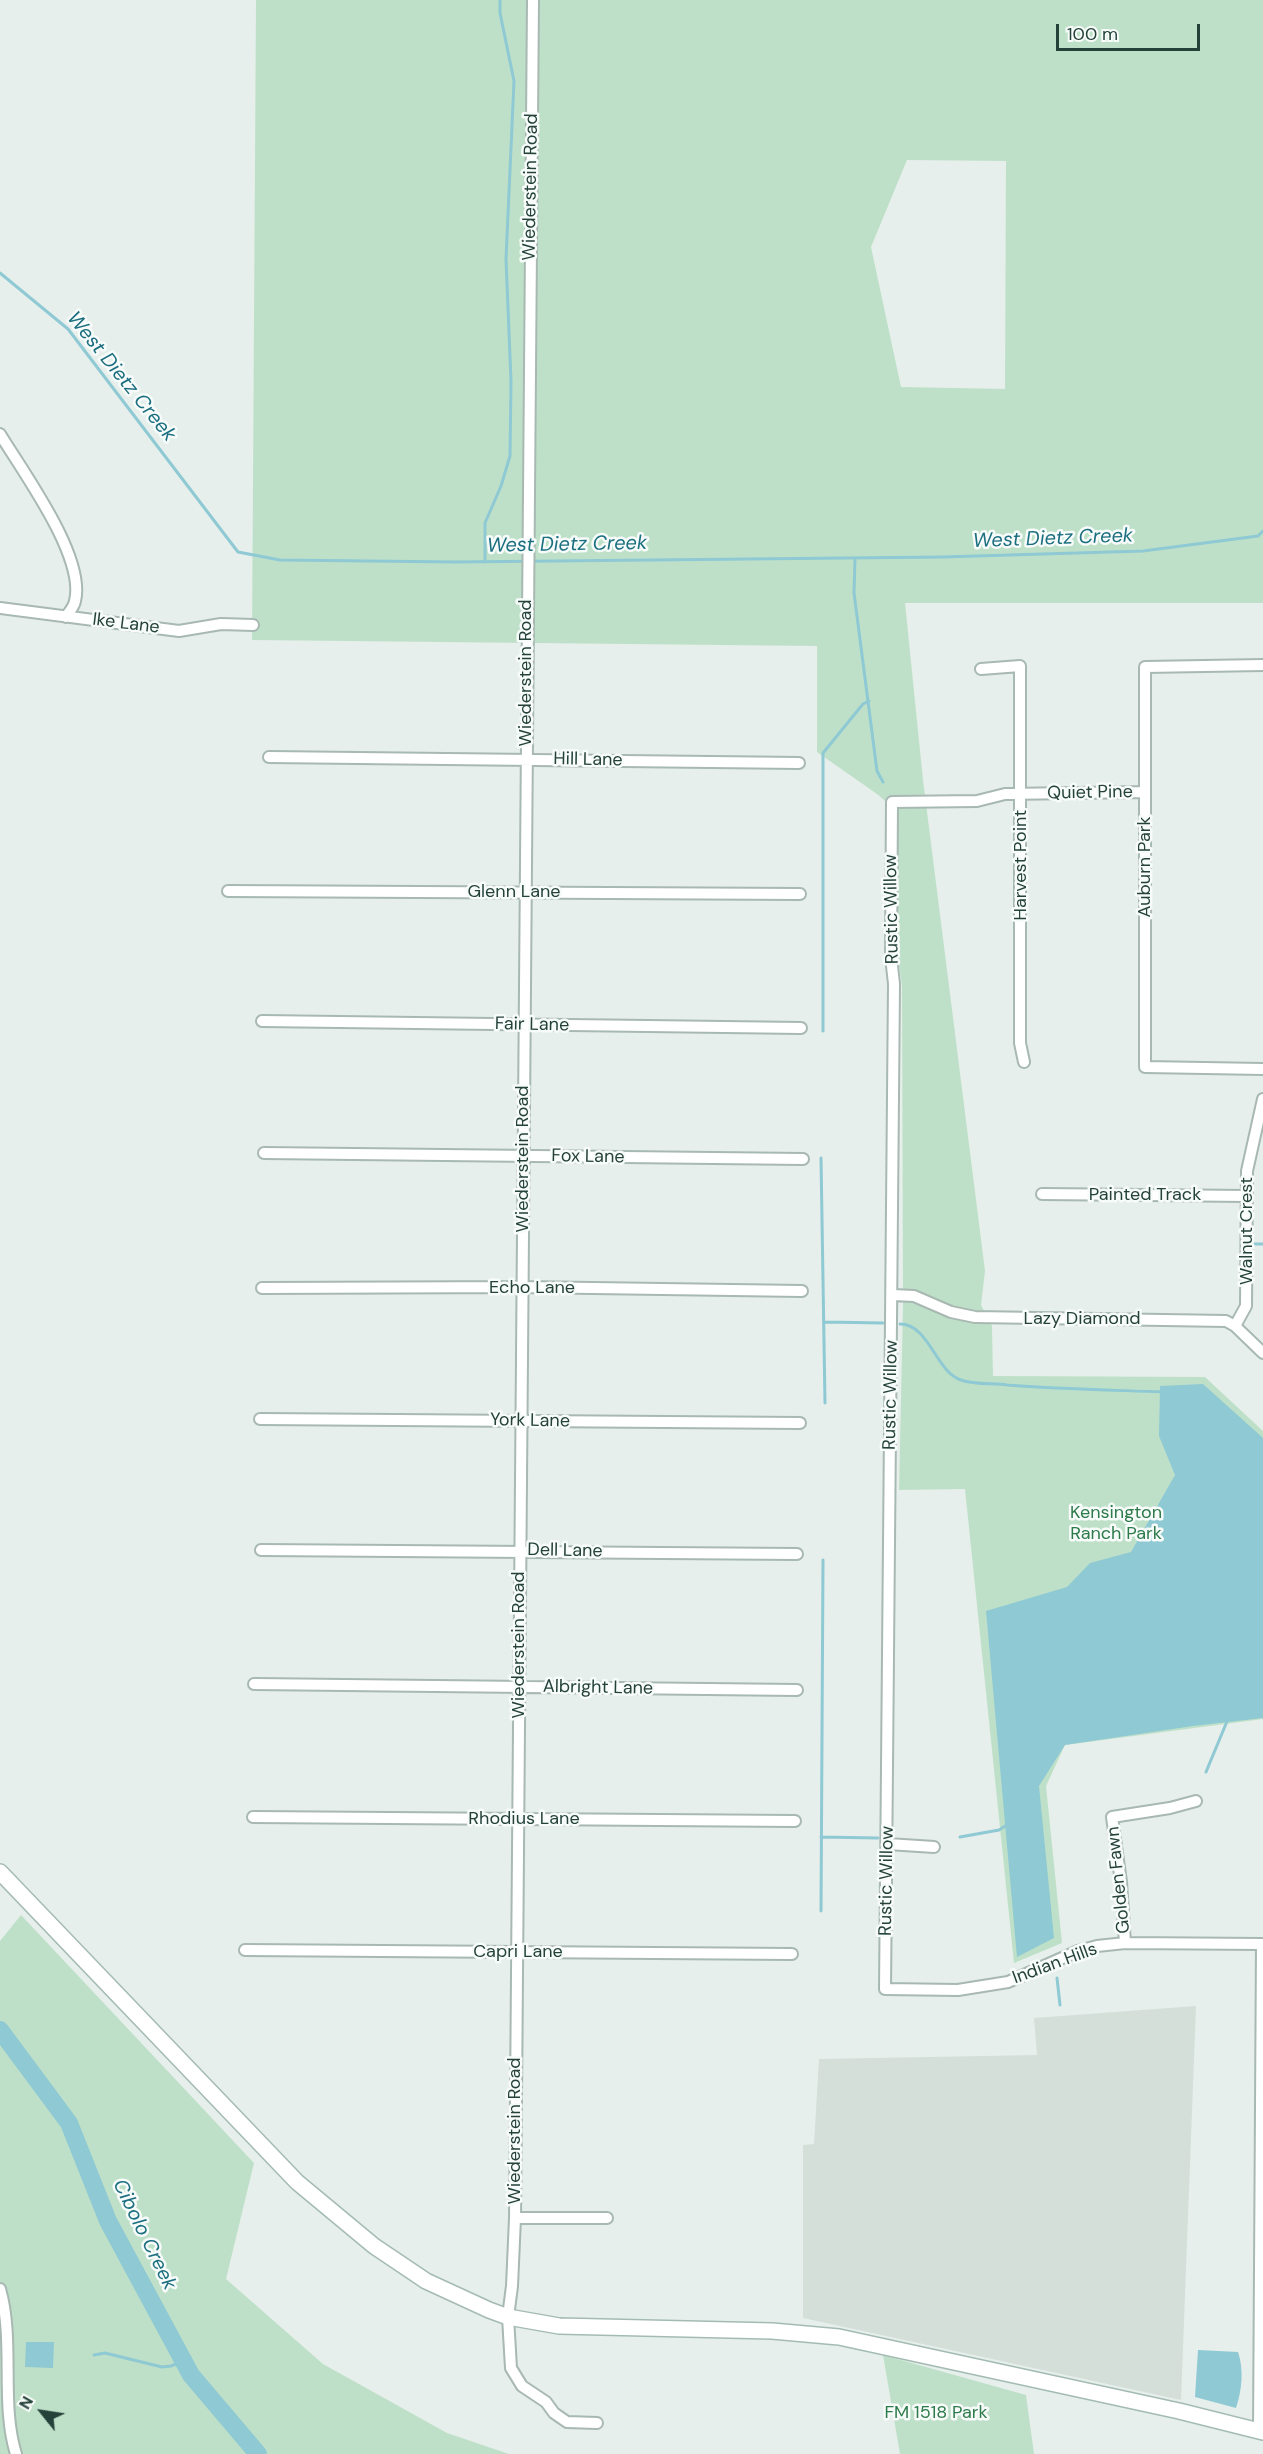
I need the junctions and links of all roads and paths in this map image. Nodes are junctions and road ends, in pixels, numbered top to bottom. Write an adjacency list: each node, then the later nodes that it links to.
1 (533, 0): 9 (street, Wiederstein Road)
2 (0, 434): 4 (street)
3 (0, 608): 4 (street, Ike Lane)
4 (66, 617): 5 (street, Ike Lane)
5 (253, 626)
6 (1263, 665): 11 (street, Auburn Park)
7 (981, 669): 12 (street, Harvest Point)
8 (269, 757): 9 (street, Hill Lane)
9 (526, 760): 10 (street, Hill Lane); 15 (street, Wiederstein Road)
10 (799, 763)
11 (1145, 792): 12 (street, Quiet Pine); 21 (street, Auburn Park)
12 (1021, 794): 13 (street, Quiet Pine); 20 (street, Harvest Point)
13 (892, 802): 31 (street, Rustic Willow)
14 (228, 891): 15 (street, Glenn Lane)
15 (525, 892): 16 (street, Glenn Lane); 18 (street, Wiederstein Road)
16 (800, 894)
17 (262, 1021): 18 (street, Fair Lane)
18 (524, 1025): 19 (street, Fair Lane); 24 (street, Wiederstein Road)
19 (801, 1028)
20 (1024, 1062)
21 (1263, 1069)
22 (1263, 1099): 27 (street, Walnut Crest)
23 (264, 1153): 24 (street, Fox Lane)
24 (523, 1156): 25 (street, Fox Lane); 28 (street, Wiederstein Road)
25 (803, 1159)
26 (1042, 1194): 27 (street, Painted Track)
27 (1247, 1196): 32 (street, Walnut Crest)
28 (522, 1287): 29 (street, Echo Lane); 30 (street, Echo Lane); 35 (street, Wiederstein Road)
29 (262, 1288)
30 (802, 1291)
31 (893, 1295): 32 (street, Lazy Diamond); 47 (street, Rustic Willow)
32 (1235, 1326): 33 (street)
33 (1263, 1353)
34 (261, 1419): 35 (street, York Lane)
35 (521, 1421): 36 (street, York Lane); 38 (street, Wiederstein Road)
36 (800, 1423)
37 (261, 1550): 38 (street, Dell Lane)
38 (520, 1551): 39 (street, Dell Lane); 41 (street, Wiederstein Road)
39 (797, 1554)
40 (254, 1684): 41 (street, Albright Lane)
41 (519, 1687): 42 (street, Albright Lane); 45 (street, Wiederstein Road)
42 (797, 1690)
43 (1196, 1801): 50 (street, Golden Fawn)
44 (253, 1817): 45 (street, Rhodius Lane)
45 (518, 1819): 46 (street, Rhodius Lane); 53 (street, Wiederstein Road)
46 (795, 1821)
47 (888, 1844): 48 (street); 55 (street, Rustic Willow)
48 (934, 1847)
49 (0, 1872): 59 (main road)
50 (1125, 1943): 51 (street, Indian Hills); 55 (street, Indian Hills)
51 (1262, 1944): 61 (street)
52 (245, 1950): 53 (street, Capri Lane)
53 (517, 1952): 54 (street, Capri Lane); 56 (street, Wiederstein Road)
54 (792, 1954)
55 (885, 1989)
56 (515, 2218): 57 (street); 59 (street, Wiederstein Road)
57 (607, 2218)
58 (0, 2289): 62 (street)
59 (508, 2317): 60 (street, Wiederstein Road); 61 (main road)
60 (597, 2423)
61 (1261, 2431)
62 (16, 2454)

